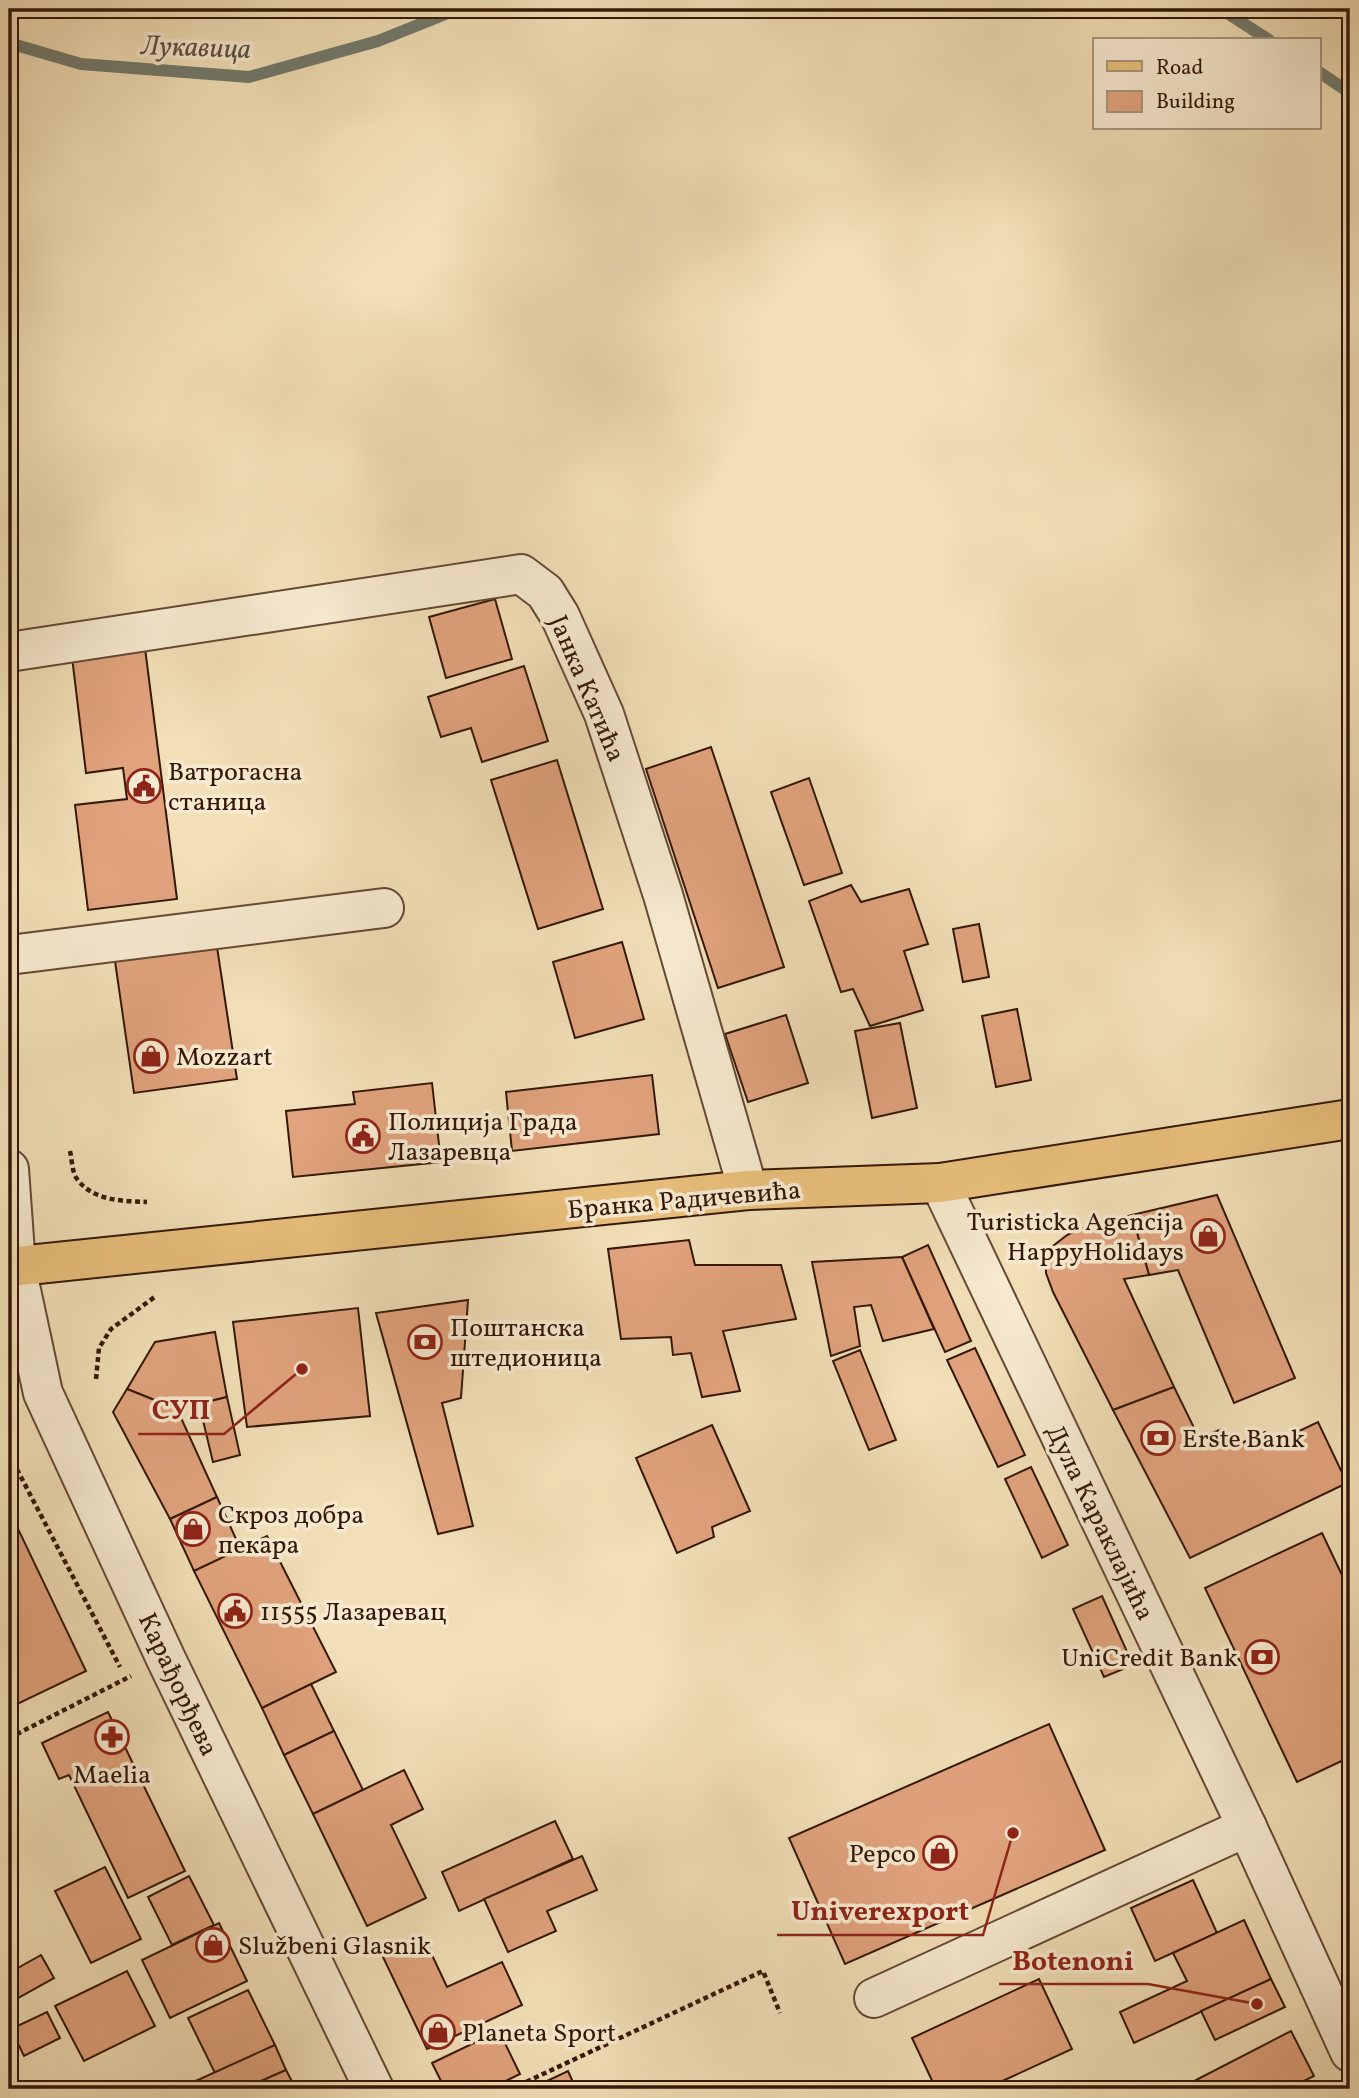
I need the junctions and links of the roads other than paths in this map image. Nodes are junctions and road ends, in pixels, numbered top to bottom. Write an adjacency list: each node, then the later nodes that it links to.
1 (9, 652): 7 (street, Јанка Катића)
2 (384, 908): 3 (street)
3 (9, 955)
4 (1350, 1119): 6 (main road, Бранка Радичевића)
5 (9, 1168): 8 (street, Карађорђева)
6 (940, 1183): 7 (main road, Бранка Радичевића); 9 (street, Дула Караклајића)
7 (748, 1189): 8 (main road, Бранка Радичевића)
8 (13, 1267): 12 (street, Карађорђева)
9 (1247, 1827): 10 (street); 11 (street, Дула Караклајића)
10 (874, 1998)
11 (1350, 2052)
12 (374, 2089)

